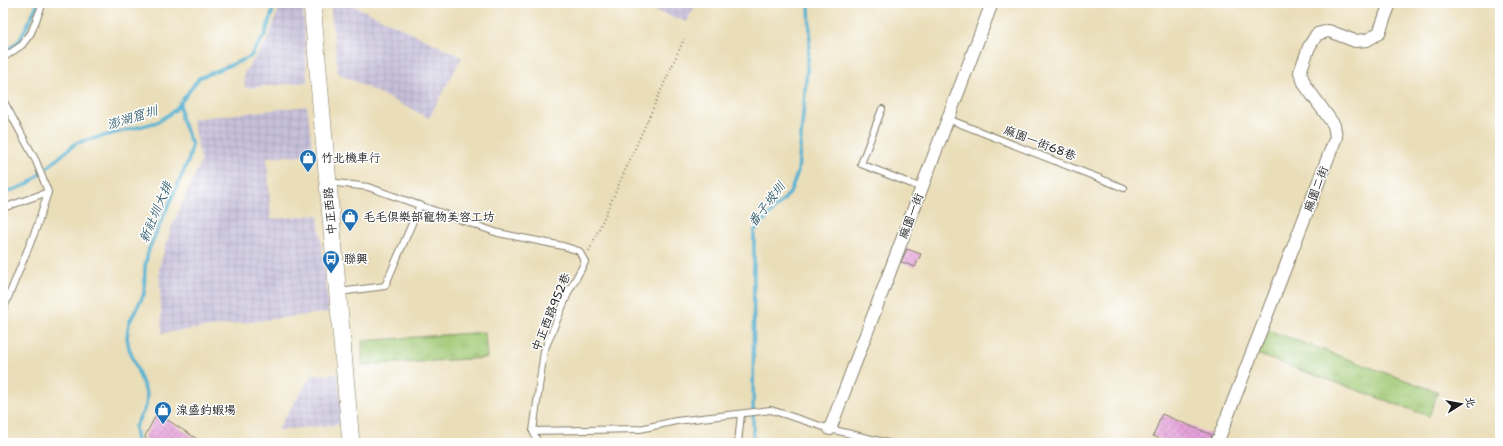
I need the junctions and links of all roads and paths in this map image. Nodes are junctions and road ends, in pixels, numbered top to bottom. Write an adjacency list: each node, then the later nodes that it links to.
1 (43, 3): 6 (lane)
2 (312, 3): 10 (main road, 中正西路)
3 (992, 3): 9 (street, 麻園一街)
4 (1390, 3): 26 (street, 麻園二街)
5 (684, 39): 16 (path)
6 (3, 58)
7 (3, 100): 13 (lane)
8 (882, 109): 11 (lane)
9 (948, 119): 11 (street, 麻園一街); 12 (lane, 麻園一街68巷)
10 (328, 182): 14 (lane); 17 (main road, 中正西路)
11 (922, 188): 20 (street, 麻園一街)
12 (1124, 188)
13 (48, 192): 15 (lane); 18 (lane)
14 (420, 205): 16 (lane); 17 (lane)
15 (3, 208)
16 (585, 262): 21 (lane, 中正西路952巷)
17 (337, 292): 22 (main road, 中正西路)
18 (3, 310)
19 (741, 414): 20 (lane); 21 (lane); 24 (lane)
20 (830, 429): 25 (lane)
21 (533, 430): 23 (lane, 中正西路952巷)
22 (351, 443)
23 (538, 443)
24 (738, 443)
25 (888, 443)
26 (1217, 443)

